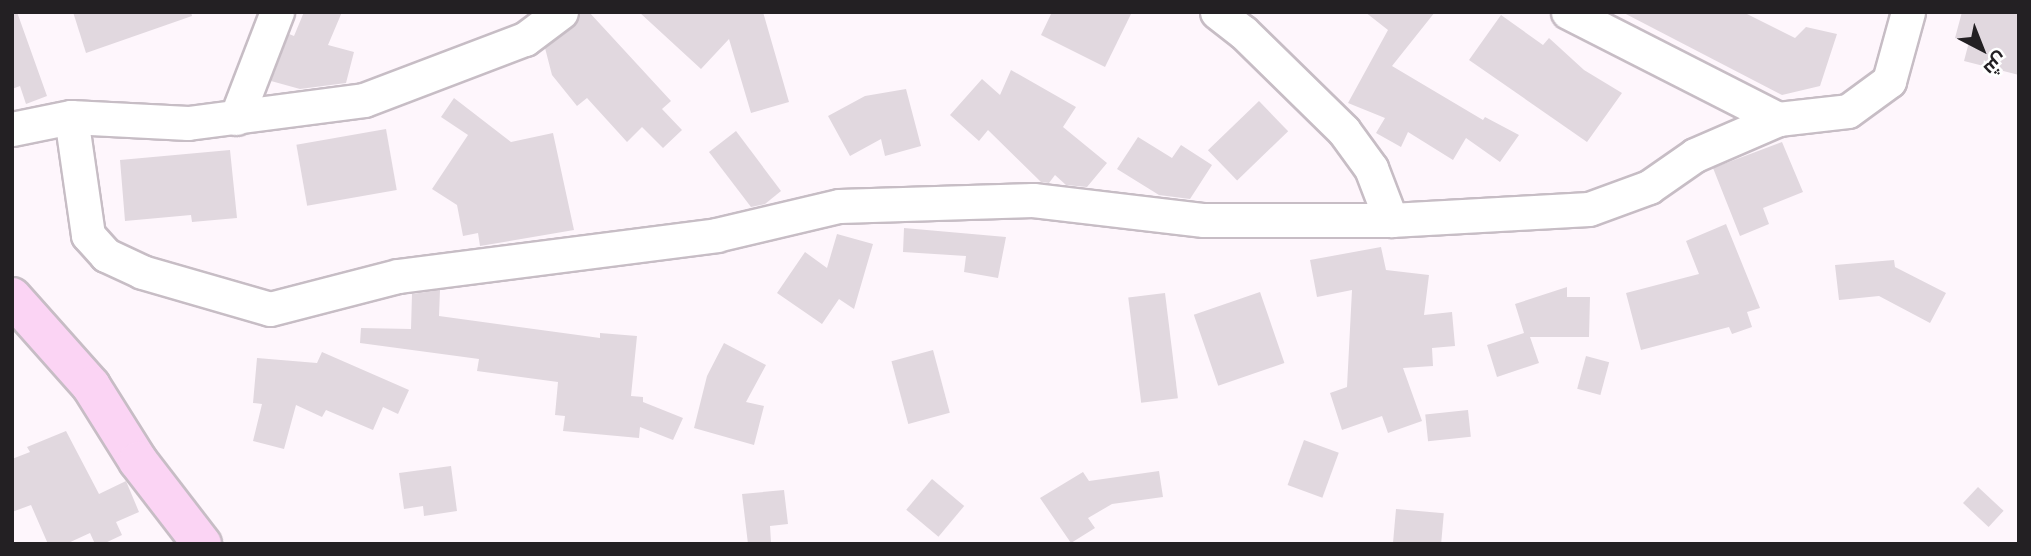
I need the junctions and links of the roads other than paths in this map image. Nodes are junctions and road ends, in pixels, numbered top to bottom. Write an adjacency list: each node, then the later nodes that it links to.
1 (277, 12): 8 (street)
2 (561, 12): 6 (street)
3 (1217, 12): 11 (street)
4 (1567, 12): 9 (street)
5 (1908, 12): 9 (street)
6 (528, 26): 8 (street)
7 (71, 117): 8 (street); 10 (street); 11 (street)
8 (236, 118)
9 (1778, 120): 11 (street)
10 (12, 128)
11 (1391, 220)
12 (12, 297): 13 (main road)
13 (202, 544)

